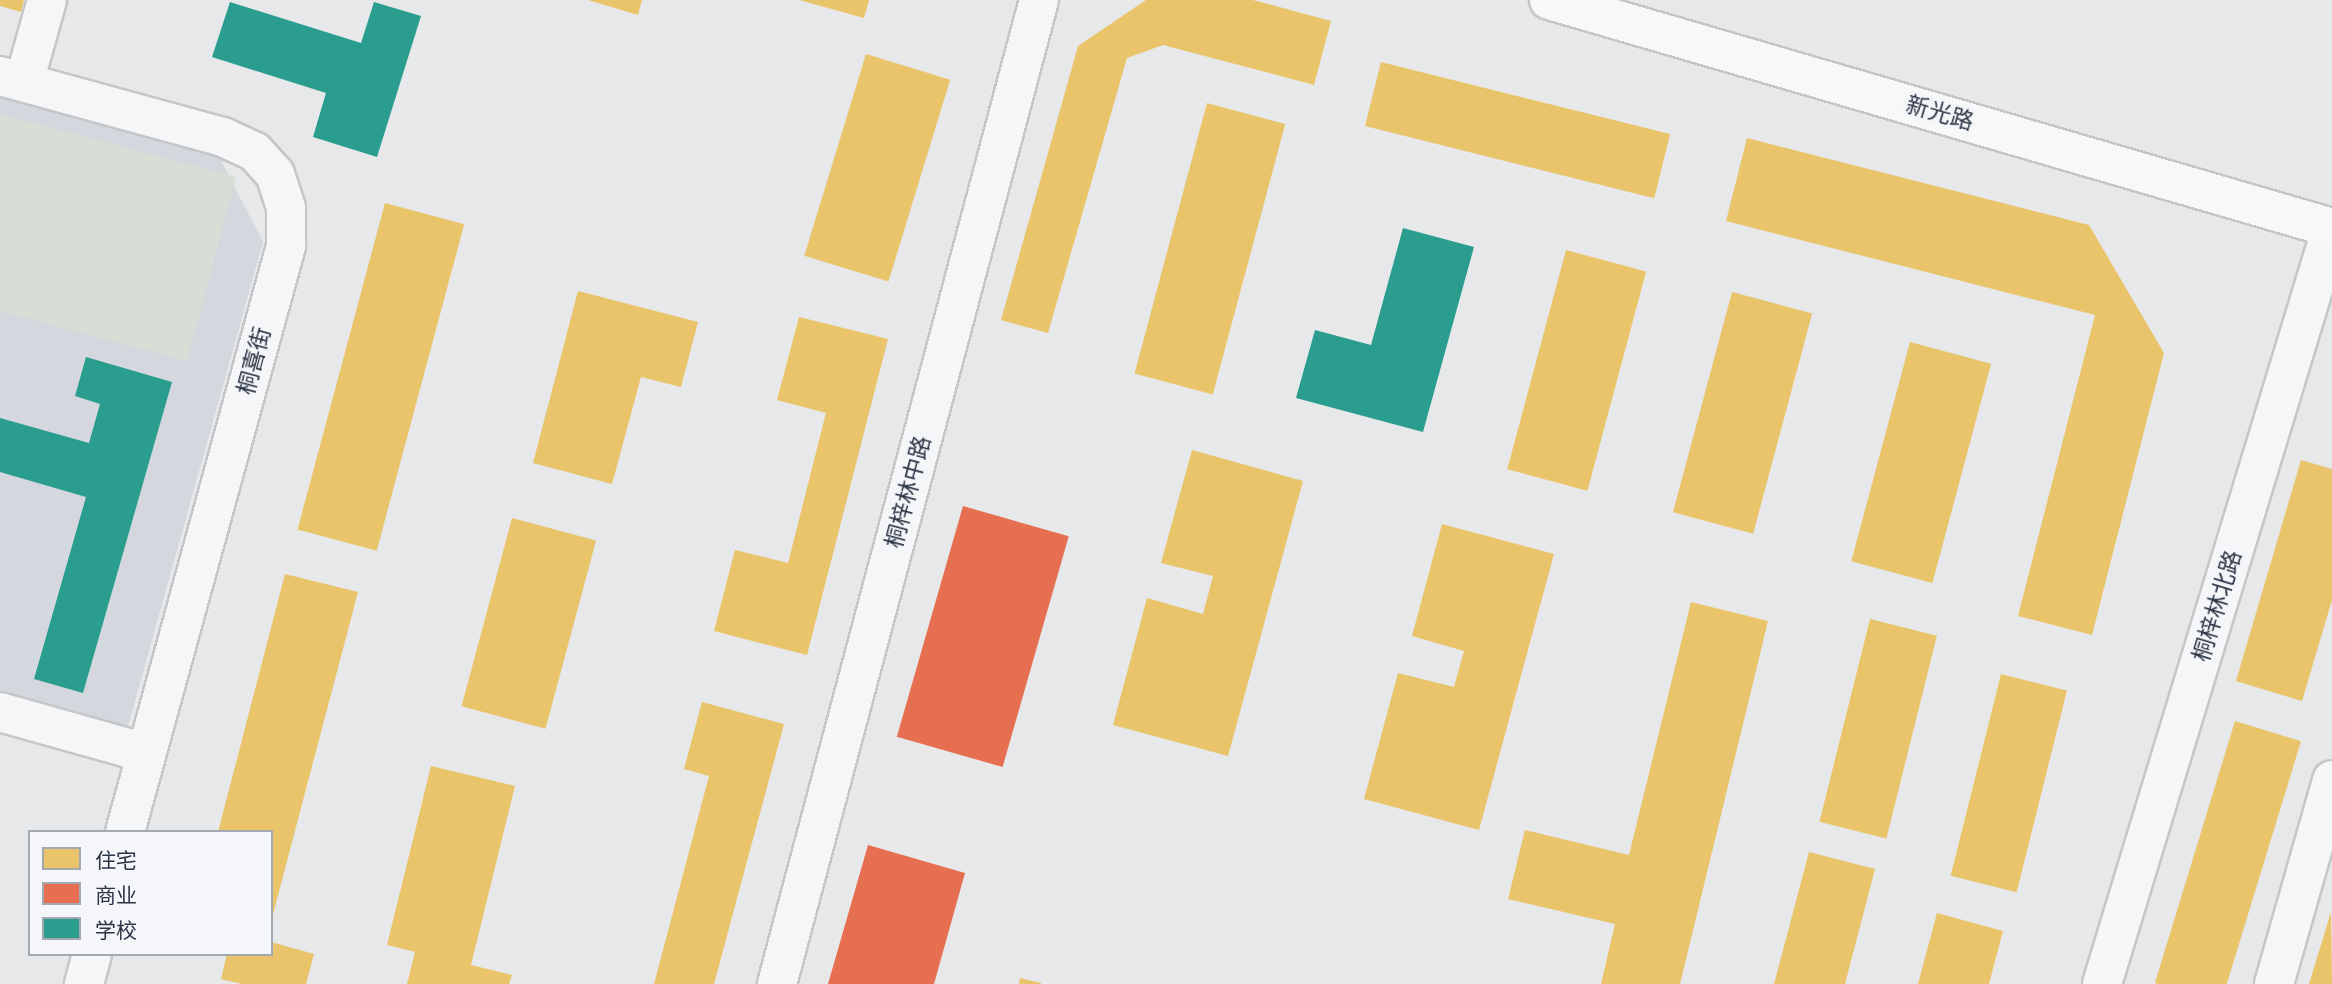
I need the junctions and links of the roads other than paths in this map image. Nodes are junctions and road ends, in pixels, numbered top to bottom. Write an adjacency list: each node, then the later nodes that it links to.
1 (47, 0): 4 (street)
2 (1039, 0): 12 (street, 桐梓林中路)
3 (1574, 3): 5 (main road, 新光路)
4 (12, 79): 7 (street, 桐喜街)
5 (2332, 228): 13 (street, 桐梓林北路)
6 (0, 712): 7 (street)
7 (146, 753): 9 (street, 桐喜街)
8 (2332, 780): 14 (street)
9 (126, 830)
10 (91, 956): 11 (street)
11 (84, 984)
12 (777, 984)
13 (2102, 984)
14 (2274, 984)

